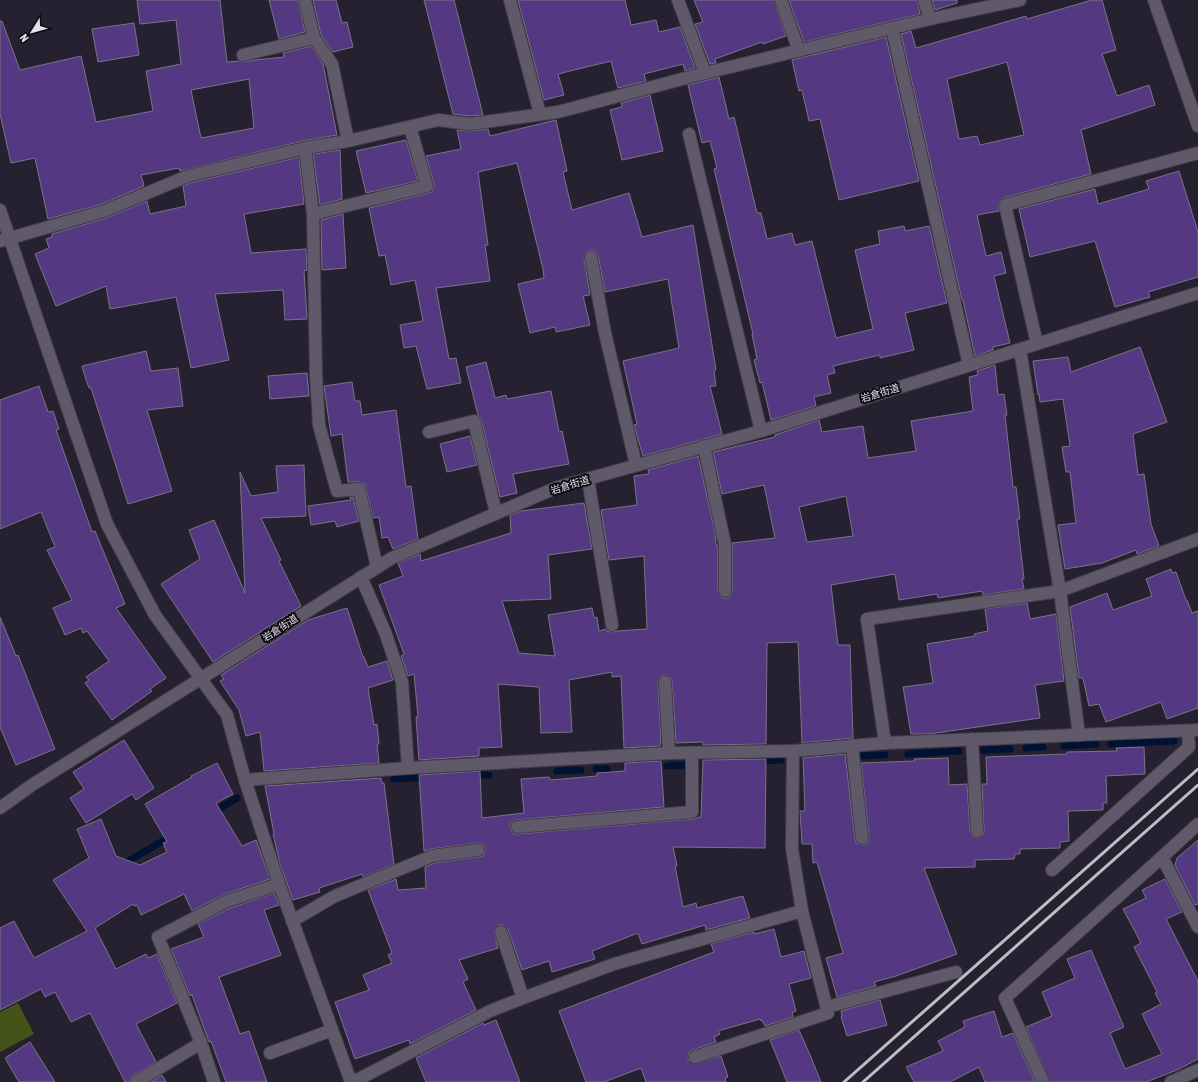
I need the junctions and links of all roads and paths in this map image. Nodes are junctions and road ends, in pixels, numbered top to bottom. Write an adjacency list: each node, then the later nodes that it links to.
1 (306, 0): 10 (street)
2 (510, 0): 14 (street)
3 (678, 0): 13 (street)
4 (781, 0): 11 (street)
5 (924, 0): 8 (street)
6 (1020, 0): 8 (street)
7 (1154, 0): 15 (street)
8 (930, 19): 9 (street)
9 (892, 28): 11 (street); 28 (street)
10 (314, 38): 12 (street); 18 (street)
11 (799, 51): 13 (street)
12 (243, 55)
13 (706, 73): 14 (street)
14 (540, 114): 16 (street)
15 (1198, 126)
16 (410, 127): 18 (street); 22 (street)
17 (689, 134): 29 (street)
18 (348, 141): 19 (street)
19 (305, 148): 22 (street); 23 (street)
20 (1198, 153): 26 (street)
21 (0, 210): 23 (street)
22 (313, 214): 36 (street)
23 (4, 239): 41 (street)
24 (591, 257): 32 (street)
25 (1198, 293): 26 (street, 岩倉街道)
26 (1037, 344): 27 (street, 岩倉街道)
27 (1020, 350): 28 (street, 岩倉街道); 39 (street)
28 (970, 365): 29 (street, 岩倉街道)
29 (761, 431): 31 (street, 岩倉街道)
30 (429, 432): 34 (street)
31 (704, 446): 32 (street, 岩倉街道); 38 (street)
32 (636, 465): 33 (street, 岩倉街道)
33 (588, 479): 34 (street, 岩倉街道); 40 (street)
34 (496, 513): 36 (street, 岩倉街道)
35 (1198, 538): 39 (street)
36 (377, 567): 37 (street, 岩倉街道)
37 (361, 577): 41 (street, 岩倉街道); 51 (street)
38 (725, 591)
39 (1060, 591): 44 (street); 46 (street)
40 (612, 625)
41 (201, 679): 52 (street); 53 (street, 岩倉街道)
42 (665, 682): 49 (street)
43 (1193, 731): 44 (street); 60 (street)
44 (1079, 735): 45 (street)
45 (972, 739): 46 (street); 56 (street)
46 (885, 743): 47 (street)
47 (852, 745): 48 (street); 57 (street)
48 (793, 751): 50 (street); 62 (street)
49 (668, 753): 50 (street); 51 (street)
50 (692, 753): 55 (street)
51 (408, 768): 52 (street)
52 (245, 780): 61 (street)
53 (0, 808)
54 (1198, 824): 59 (street)
55 (517, 826)
56 (977, 830)
57 (862, 838)
58 (478, 850): 63 (street)
59 (1162, 857): 64 (street); 77 (street)
60 (1052, 870)
61 (278, 884): 63 (street); 70 (street)
62 (802, 911): 67 (street); 68 (street)
63 (292, 921): 69 (street)
64 (1198, 927)
65 (501, 932): 67 (street)
66 (956, 972): 68 (street)
67 (523, 998): 76 (street)
68 (827, 1007): 72 (street)
69 (332, 1030): 71 (street); 76 (street)
70 (202, 1043): 74 (street); 75 (street)
71 (270, 1053)
72 (695, 1057)
73 (1198, 1070): 78 (street)
74 (136, 1082)
75 (214, 1082)
76 (352, 1082)
77 (1043, 1082)
78 (1171, 1082)

